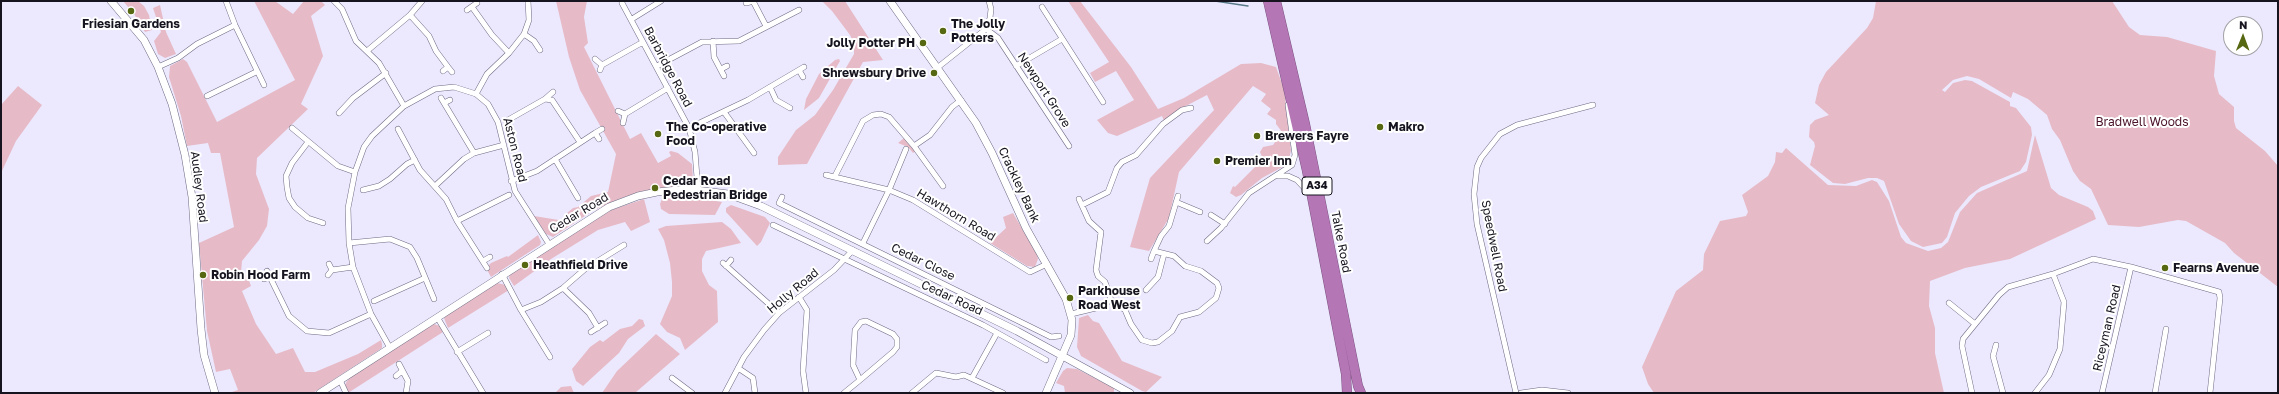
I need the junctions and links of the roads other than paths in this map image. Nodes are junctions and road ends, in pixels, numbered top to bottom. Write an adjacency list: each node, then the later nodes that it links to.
1 (111, 1): 38 (street, Audley Road)
2 (226, 1): 21 (street)
3 (422, 1): 19 (street)
4 (528, 1): 24 (street)
5 (661, 1): 20 (street)
6 (890, 1): 40 (street, Crackley Bank)
7 (989, 1): 23 (street)
8 (1268, 1): 31 (highway, Talke Road / A34)
9 (1276, 1): 191 (highway, Talke Road / A34)
10 (337, 2): 29 (street)
11 (754, 2): 14 (street); 22 (street)
12 (478, 3): 15 (street)
13 (622, 3): 20 (street, Barbridge Road)
14 (746, 3)
15 (472, 7): 17 (street); 30 (street)
16 (1042, 8): 25 (street)
17 (467, 10)
18 (798, 13): 22 (street)
19 (410, 15): 29 (street); 34 (street)
20 (632, 19): 27 (street, Barbridge Road)
21 (235, 25): 38 (street); 45 (street)
22 (766, 26): 26 (street)
23 (986, 28): 37 (street, Newport Grove); 40 (street)
24 (524, 34): 28 (street); 30 (street)
25 (1062, 39): 37 (street); 60 (street)
26 (713, 41): 35 (street); 41 (street)
27 (643, 42): 33 (street); 35 (street, Barbridge Road)
28 (540, 50)
29 (367, 51): 47 (street)
30 (509, 53): 54 (street)
31 (1282, 58): 93 (street); 102 (highway, Talke Road / A34)
32 (595, 59): 33 (street)
33 (602, 65): 42 (street)
34 (448, 66): 44 (street); 46 (street)
35 (657, 66): 52 (street, Barbridge Road)
36 (727, 66): 41 (street)
37 (1016, 66): 83 (street, Newport Grove)
38 (158, 67): 177 (street, Audley Road)
39 (804, 67): 43 (street)
40 (937, 68): 59 (street, Crackley Bank)
41 (721, 69): 48 (street)
42 (600, 70)
43 (799, 70): 49 (street); 51 (street)
44 (443, 71)
45 (256, 72): 50 (street); 55 (street)
46 (452, 72)
47 (386, 73): 63 (street); 68 (street)
48 (724, 76)
49 (803, 77)
50 (264, 85)
51 (770, 87): 64 (street); 67 (street)
52 (668, 88): 69 (street); 73 (street, Barbridge Road)
53 (553, 92): 57 (street)
54 (476, 94): 63 (street, Aston Road); 81 (street, Aston Road)
55 (207, 96)
56 (441, 98): 61 (street)
57 (546, 99): 70 (street); 80 (street)
58 (450, 100): 61 (street)
59 (961, 100): 82 (street); 128 (street, Crackley Bank)
60 (1103, 102)
61 (444, 103): 86 (street)
62 (1593, 105): 192 (street, Speedwell Road)
63 (404, 106): 90 (street, Aston Road)
64 (790, 108)
65 (1191, 108): 84 (street)
66 (618, 111): 69 (street)
67 (724, 112): 73 (street); 87 (street)
68 (339, 113)
69 (625, 114): 71 (street)
70 (508, 120)
71 (623, 123)
72 (292, 128): 79 (street)
73 (689, 128): 98 (street, Barbridge Road)
74 (398, 129): 89 (street)
75 (602, 130): 76 (street)
76 (595, 133): 77 (street); 80 (street)
77 (599, 139)
78 (1137, 141): 84 (street)
79 (308, 142): 90 (street); 111 (street)
80 (580, 142): 88 (street)
81 (504, 145): 86 (street); 94 (street, Aston Road)
82 (914, 146): 92 (street); 96 (street)
83 (1069, 146)
84 (1142, 146): 107 (street)
85 (906, 152): 99 (street)
86 (474, 153): 95 (street)
87 (754, 153)
88 (555, 159): 94 (street); 104 (street)
89 (416, 160): 95 (street); 97 (street)
90 (355, 172): 115 (street, Aston Road)
91 (826, 175): 92 (street, Hawthorn Road)
92 (835, 176): 99 (street, Hawthorn Road)
93 (1277, 176): 102 (street); 112 (street)
94 (511, 181): 117 (street, Aston Road)
95 (435, 186): 110 (street)
96 (943, 186)
97 (363, 190)
98 (698, 190): 117 (street, Cedar Road); 119 (street, Cedar Road)
99 (889, 190): 116 (street); 128 (street, Hawthorn Road)
100 (508, 195): 110 (street)
101 (1178, 196): 106 (street)
102 (1311, 196): 190 (highway, Talke Road / A34)
103 (782, 197): 116 (street, Cedar Close)
104 (578, 198)
105 (1079, 199): 107 (street)
106 (1176, 202): 108 (street); 120 (street)
107 (1082, 205): 146 (street)
108 (1200, 212)
109 (1211, 215): 112 (street)
110 (457, 221): 126 (street)
111 (323, 223)
112 (1225, 224): 114 (street)
113 (777, 225): 125 (street, Cedar Road)
114 (1208, 241)
115 (349, 243): 129 (street, Aston Road); 138 (street)
116 (863, 243): 140 (street, Cedar Close)
117 (549, 244): 134 (street, Cedar Road)
118 (624, 245): 141 (street)
119 (853, 250): 125 (street, Holly Road); 143 (street, Cedar Road)
120 (1154, 251): 121 (street); 123 (street)
121 (1164, 254): 142 (street); 146 (street)
122 (490, 257): 126 (street)
123 (1151, 259)
124 (731, 260): 150 (street)
125 (845, 260): 144 (street, Holly Road); 160 (street, Cedar Road)
126 (483, 261): 131 (street)
127 (329, 264): 132 (street)
128 (1047, 264): 152 (street, Crackley Bank)
129 (353, 267): 132 (street); 151 (street, Aston Road)
130 (2131, 267): 135 (street); 198 (street, Riceyman Road); 200 (street)
131 (487, 268)
132 (332, 270): 136 (street)
133 (267, 271): 137 (street)
134 (502, 274): 149 (street); 153 (street, Cedar Road)
135 (2053, 274): 155 (street); 197 (street)
136 (328, 275)
137 (270, 277): 139 (street); 151 (street)
138 (425, 278): 145 (street); 147 (street)
139 (264, 279)
140 (947, 285): 143 (street, Cedar Road); 161 (street, Cedar Close)
141 (563, 288): 149 (street); 156 (street)
142 (1146, 290)
143 (942, 294): 165 (street, Cedar Road)
144 (799, 297): 150 (street, Holly Road); 185 (street)
145 (434, 300)
146 (1111, 300): 152 (street)
147 (374, 301)
148 (1949, 303): 155 (street)
149 (521, 310): 166 (street)
150 (779, 313): 169 (street, Holly Road)
151 (371, 314): 163 (street, Aston Road)
152 (1071, 314): 165 (street, Crackley Bank)
153 (437, 317): 163 (street, Cedar Road); 164 (street)
154 (605, 323): 156 (street)
155 (1974, 324): 195 (street)
156 (598, 328): 158 (street)
157 (2166, 329): 199 (street)
158 (591, 332)
159 (488, 333): 164 (street)
160 (997, 333): 167 (street, Cedar Road); 173 (street)
161 (1059, 336)
162 (1996, 345): 196 (street)
163 (390, 348): 174 (street, Cedar Road)
164 (457, 352): 181 (street)
165 (1064, 355): 188 (street, Crackley Bank); 189 (street)
166 (550, 357)
167 (1044, 357)
168 (399, 364): 170 (street)
169 (738, 368): 183 (street, Holly Road); 184 (street)
170 (402, 371): 171 (street); 180 (street)
171 (396, 376)
172 (672, 378): 182 (street)
173 (972, 378): 176 (street); 187 (street)
174 (340, 380): 178 (street, Cedar Road); 179 (street)
175 (860, 380): 175 (street); 186 (street)
176 (915, 392)
177 (215, 393)
178 (320, 393)
179 (346, 393)
180 (406, 393)
181 (483, 393)
182 (692, 393)
183 (725, 393)
184 (755, 393)
185 (806, 393)
186 (844, 393)
187 (1003, 393)
188 (1046, 393)
189 (1130, 393)
190 (1347, 393)
191 (1361, 393)
192 (1516, 393)
193 (1521, 393): 194 (street)
194 (1568, 393)
195 (1972, 393)
196 (2003, 393)
197 (2035, 393)
198 (2102, 393)
199 (2155, 393)
200 (2210, 393)

